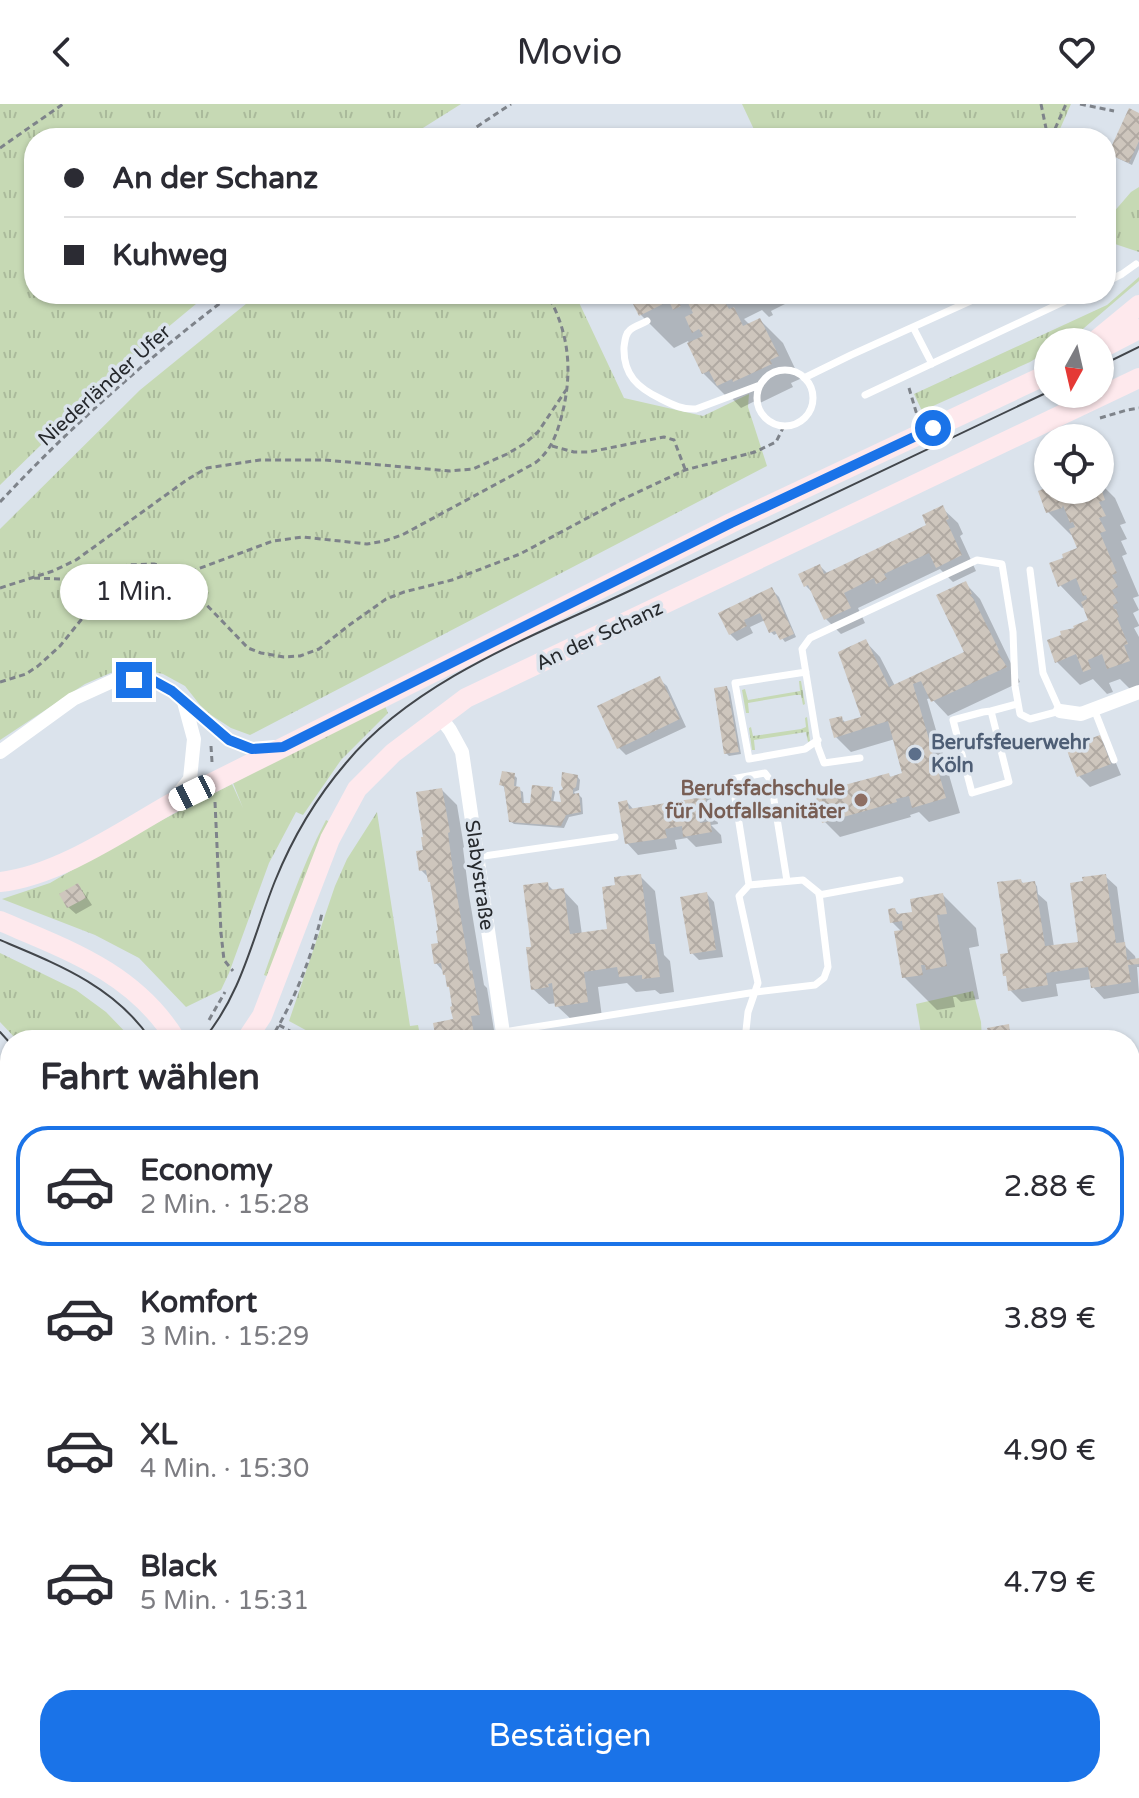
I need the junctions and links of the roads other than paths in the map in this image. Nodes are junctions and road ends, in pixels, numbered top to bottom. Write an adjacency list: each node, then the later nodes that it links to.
1 (1136, 264): 2 (lane)
2 (1116, 276)
3 (964, 304): 7 (lane)
4 (1059, 304): 11 (lane)
5 (1139, 305): 8 (main road)
6 (647, 321): 15 (lane)
7 (913, 327): 11 (lane); 12 (lane)
8 (1111, 328)
9 (1139, 329): 10 (main road)
10 (1114, 342)
11 (932, 364): 19 (lane)
12 (804, 378): 15 (lane); 15 (lane)
13 (1139, 378): 17 (main road)
14 (1034, 381): 31 (main road, An der Schanz)
15 (760, 385)
16 (1139, 386): 18 (main road)
17 (1114, 390)
18 (1114, 391)
19 (865, 395)
20 (1076, 408): 29 (main road, An der Schanz)
21 (1030, 570): 28 (lane)
22 (806, 672): 25 (lane); 30 (lane); 30 (lane)
23 (1139, 692): 26 (street)
24 (183, 701): 31 (street); 32 (street); 35 (street)
25 (1017, 704): 27 (lane); 28 (lane)
26 (1094, 709): 28 (street); 34 (lane)
27 (991, 711): 27 (lane)
28 (1060, 711)
29 (440, 717): 37 (street, Slabystraße); 46 (main road, An der Schanz)
30 (818, 740): 33 (lane)
31 (283, 747): 35 (main road, An der Schanz)
32 (0, 752)
33 (860, 758)
34 (1114, 760)
35 (170, 804): 40 (main road, An der Schanz)
36 (615, 837): 37 (lane)
37 (477, 857): 47 (street, Slabystraße)
38 (900, 880): 42 (lane)
39 (787, 881): 41 (lane); 41 (lane); 42 (lane)
40 (0, 882)
41 (749, 885): 44 (lane)
42 (819, 895): 44 (lane)
43 (0, 921): 45 (main road)
44 (756, 992): 48 (lane); 49 (lane)
45 (168, 1030)
46 (253, 1030)
47 (503, 1030)
48 (538, 1030)
49 (746, 1030)

